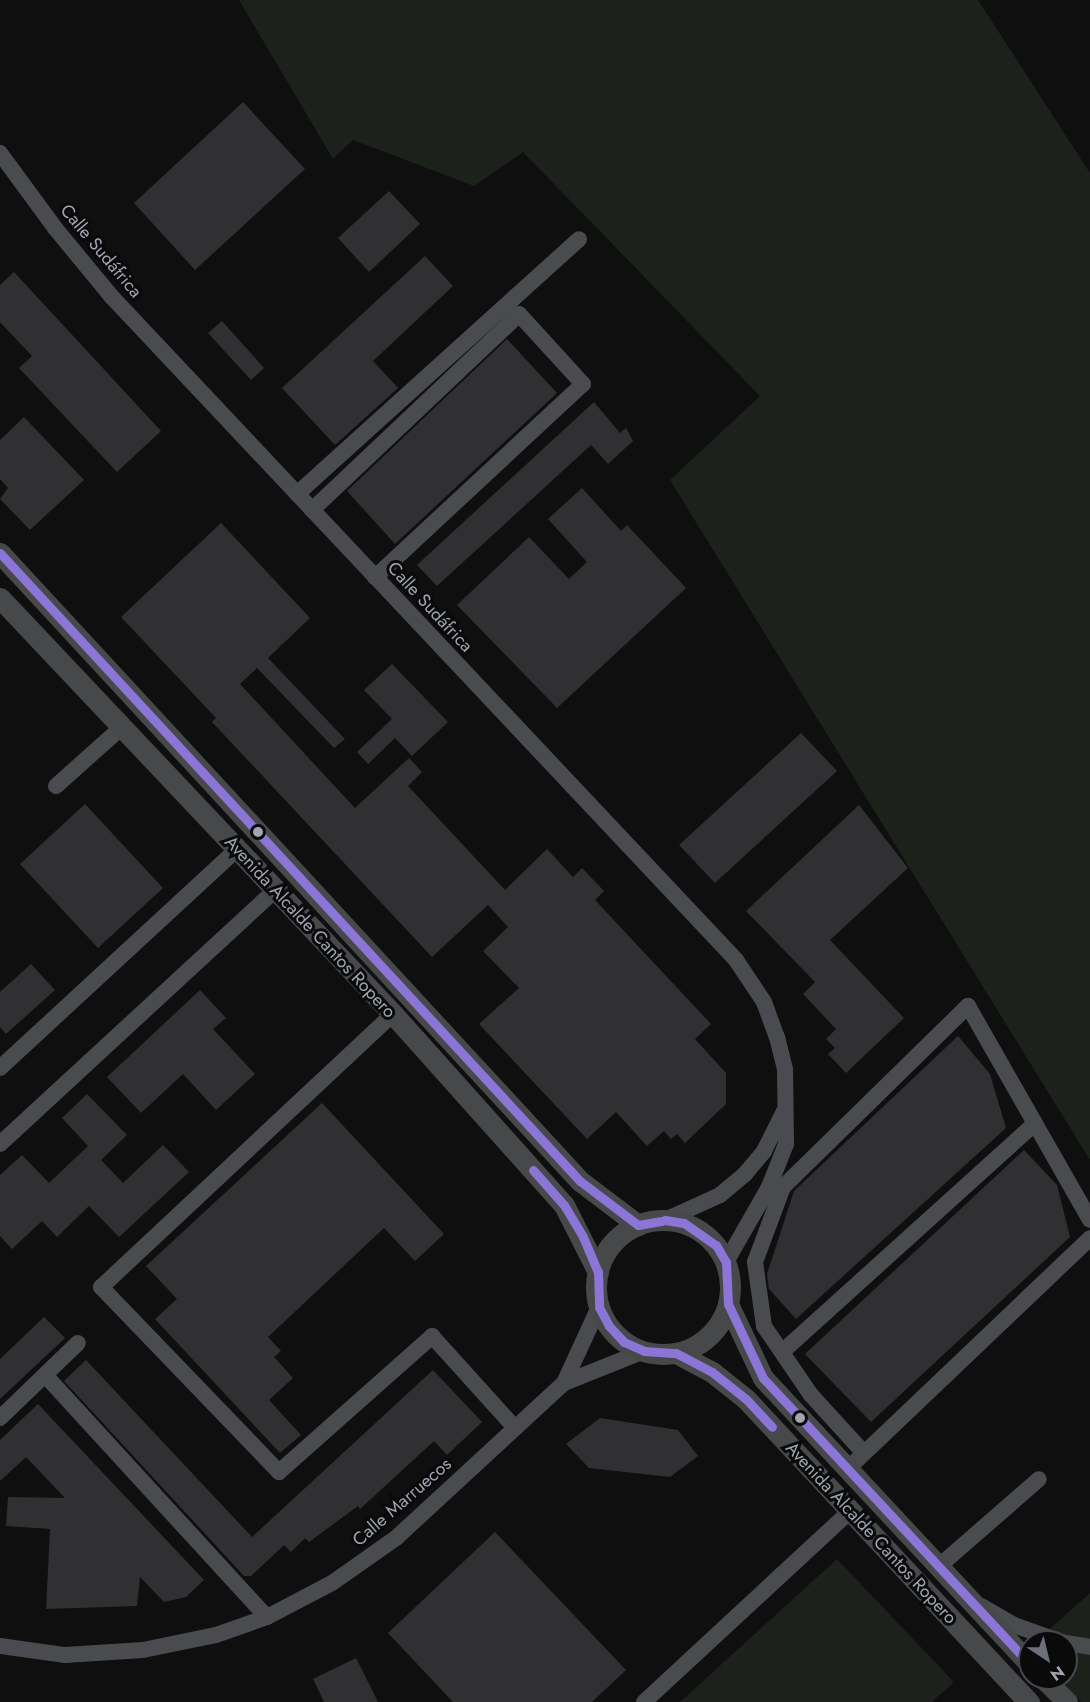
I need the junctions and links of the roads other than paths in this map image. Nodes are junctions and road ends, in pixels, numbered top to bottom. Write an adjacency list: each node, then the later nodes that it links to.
1 (0, 153): 3 (street, Calle Sudáfrica)
2 (579, 239): 3 (street)
3 (297, 494): 4 (street, Calle Sudáfrica)
4 (312, 510): 6 (street, Calle Sudáfrica); 6 (street)
5 (0, 553): 19 (main road, Avenida Alcalde Cantos Ropero)
6 (375, 577): 14 (street, Calle Sudáfrica)
7 (0, 598): 8 (main road, Avenida Alcalde Cantos Ropero)
8 (122, 727): 9 (street); 10 (main road, Avenida Alcalde Cantos Ropero)
9 (56, 786)
10 (237, 849): 11 (main road, Avenida Alcalde Cantos Ropero); 13 (street)
11 (275, 890): 12 (main road, Avenida Alcalde Cantos Ropero); 16 (street)
12 (393, 1014): 22 (main road, Avenida Alcalde Cantos Ropero); 32 (street)
13 (0, 1068)
14 (786, 1107): 17 (street, Calle Sudáfrica); 21 (street, Calle Sudáfrica)
15 (1035, 1123): 18 (street); 27 (street); 27 (street)
16 (0, 1144)
17 (664, 1220): 19 (main road); 21 (main road)
18 (1090, 1220)
19 (638, 1225): 22 (main road)
20 (1090, 1238): 33 (street)
21 (726, 1262): 23 (main road)
22 (598, 1272): 24 (main road)
23 (728, 1304): 28 (main road); 34 (main road, Avenida Alcalde Cantos Ropero)
24 (599, 1307): 26 (main road); 30 (street, Calle Marruecos)
25 (78, 1343): 29 (street)
26 (644, 1351): 28 (main road); 30 (street, Calle Marruecos)
27 (782, 1352): 33 (street)
28 (676, 1353): 36 (main road, Avenida Alcalde Cantos Ropero)
29 (45, 1375): 31 (street); 39 (street)
30 (564, 1383): 32 (street, Calle Marruecos)
31 (0, 1418)
32 (515, 1428): 39 (street, Calle Marruecos)
33 (864, 1453): 34 (street)
34 (847, 1470): 37 (main road, Avenida Alcalde Cantos Ropero)
35 (1039, 1479): 37 (street)
36 (850, 1511): 44 (main road, Avenida Alcalde Cantos Ropero); 45 (street)
37 (937, 1568): 38 (main road, Avenida Alcalde Cantos Ropero)
38 (964, 1595): 40 (street); 42 (main road, Avenida Alcalde Cantos Ropero)
39 (267, 1617): 41 (street, Calle Marruecos)
40 (1028, 1630)
41 (0, 1646)
42 (1018, 1651)
43 (1055, 1690): 46 (main road)
44 (1022, 1700)
45 (644, 1702)
46 (1067, 1702)

